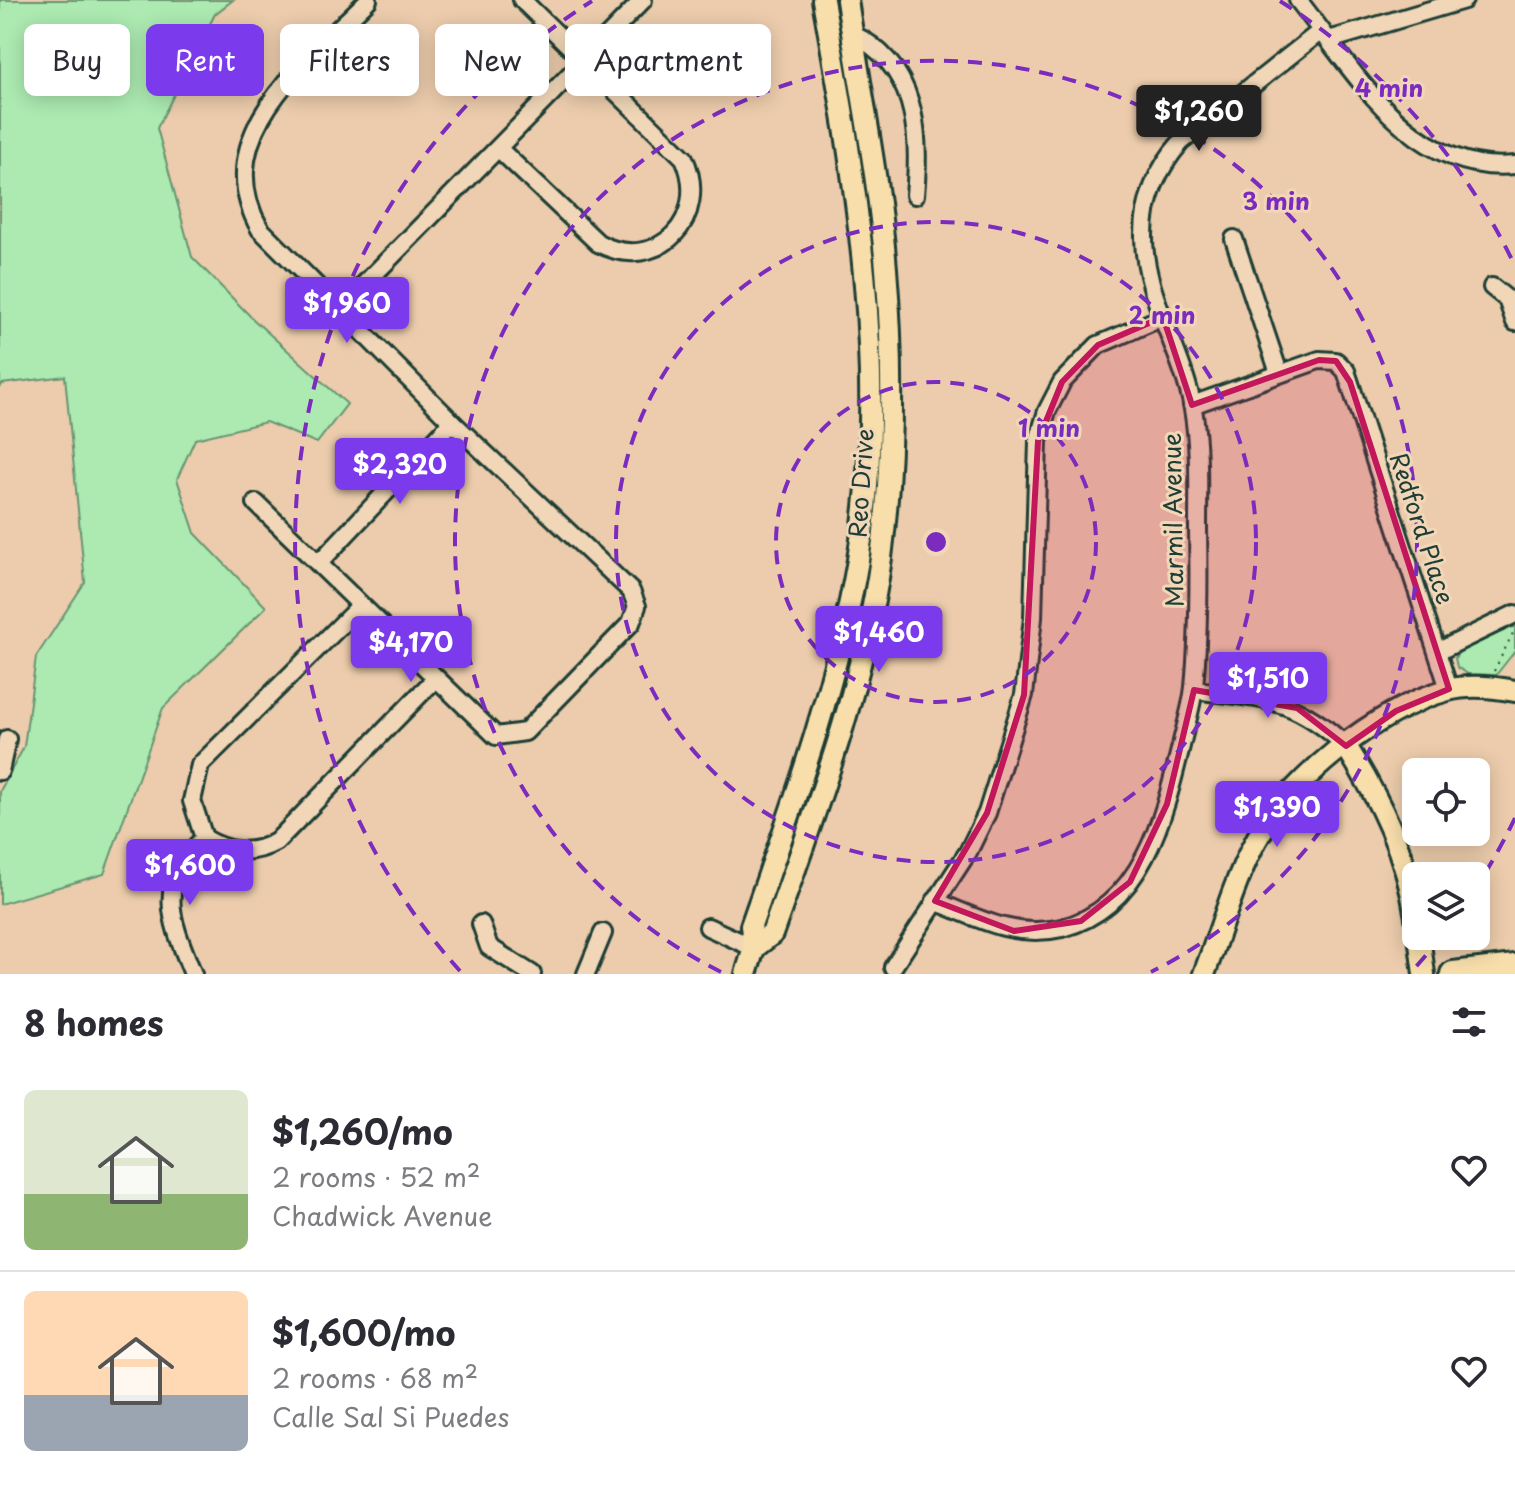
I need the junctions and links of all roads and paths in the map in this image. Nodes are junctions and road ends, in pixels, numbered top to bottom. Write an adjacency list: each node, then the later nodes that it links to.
1 (368, 0): 19 (street)
2 (522, 0): 11 (street)
3 (643, 0): 8 (street)
4 (823, 0): 45 (main road, Reo Drive)
5 (847, 0): 9 (main road, Reo Drive)
6 (1298, 0): 10 (street)
7 (1464, 0): 10 (street)
8 (620, 24)
9 (852, 34): 16 (street); 45 (main road, Reo Drive)
10 (1325, 36): 15 (street); 20 (street, Marmil Avenue)
11 (565, 42)
12 (565, 81): 14 (street)
13 (620, 96): 14 (street)
14 (499, 149): 19 (street)
15 (1515, 165)
16 (915, 195)
17 (1234, 239): 22 (street)
18 (1492, 287): 21 (street)
19 (340, 309): 24 (street)
20 (1163, 317): 23 (street, Marmil Avenue); 41 (street)
21 (1515, 322)
22 (1279, 373): 23 (street); 30 (street, Redford Place)
23 (1192, 405): 34 (street, Marmil Avenue)
24 (452, 422): 26 (street); 31 (street)
25 (256, 503): 26 (street)
26 (319, 563): 27 (street)
27 (360, 606): 31 (street); 39 (street)
28 (1515, 614): 30 (street)
29 (1515, 630): 32 (path)
30 (1439, 651): 33 (street, Redford Place)
31 (435, 679): 39 (street)
32 (1492, 687): 33 (main road); 35 (main road)
33 (1449, 689): 37 (main road)
34 (1194, 690): 37 (street); 41 (street, Marmil Avenue)
35 (1515, 691)
36 (7, 739): 38 (street)
37 (1346, 746): 40 (main road); 53 (main road)
38 (0, 771)
39 (204, 838): 49 (street)
40 (1404, 862)
41 (935, 901): 47 (street)
42 (481, 924): 50 (street)
43 (708, 927): 45 (street)
44 (603, 933): 51 (street)
45 (754, 948): 52 (main road, Reo Drive)
46 (1421, 950): 54 (main road)
47 (893, 967)
48 (1515, 967): 55 (highway)
49 (193, 974)
50 (532, 974)
51 (586, 974)
52 (746, 974)
53 (1204, 974)
54 (1424, 974)
55 (1453, 974)

